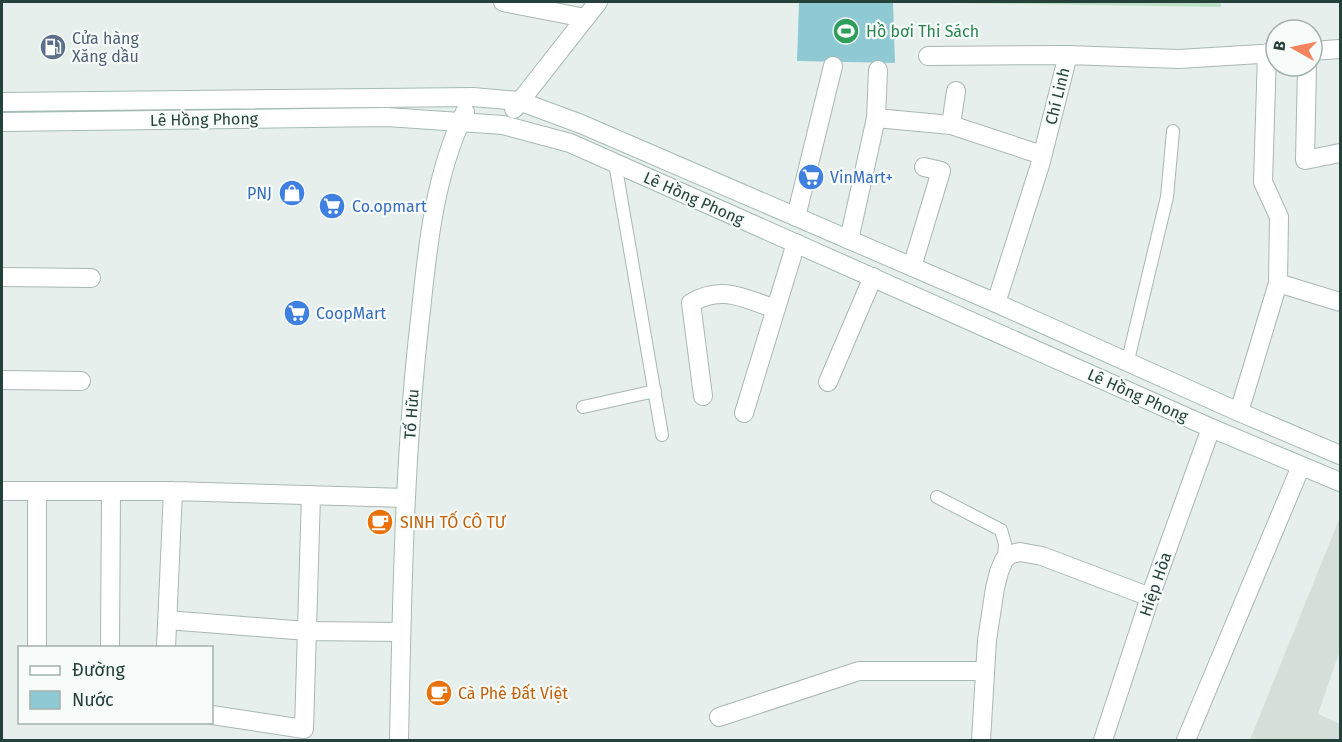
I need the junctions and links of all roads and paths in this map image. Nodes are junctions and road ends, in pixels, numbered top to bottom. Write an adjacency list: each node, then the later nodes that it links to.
1 (503, 2): 3 (street)
2 (598, 2): 3 (street)
3 (585, 18): 15 (street)
4 (1341, 49): 5 (street)
5 (1324, 50)
6 (1264, 54): 7 (street, Chí Linh)
7 (1068, 55): 8 (street); 24 (street, Chí Linh)
8 (928, 56)
9 (833, 66): 27 (street)
10 (878, 70): 17 (street)
11 (1270, 78): 34 (street)
12 (1307, 78): 23 (street)
13 (956, 91): 21 (street)
14 (473, 97): 15 (street, Lê Hồng Phong); 16 (street, Lê Hồng Phong); 18 (street, Tố Hữu)
15 (519, 101): 20 (street); 27 (street, Lê Hồng Phong)
16 (2, 102)
17 (876, 118): 21 (street); 28 (street)
18 (461, 121): 19 (street, Lê Hồng Phong); 20 (street, Lê Hồng Phong); 58 (street, Tố Hữu)
19 (2, 122)
20 (503, 124): 25 (street, Lê Hồng Phong)
21 (951, 125): 24 (street)
22 (1173, 131): 38 (lane)
23 (1341, 153)
24 (1042, 155): 36 (street, Chí Linh)
25 (615, 163): 29 (street, Lê Hồng Phong); 42 (lane)
26 (924, 167): 30 (street)
27 (796, 217): 28 (street, Lê Hồng Phong)
28 (849, 240): 30 (street, Lê Hồng Phong)
29 (796, 243): 32 (street, Lê Hồng Phong); 37 (street)
30 (912, 267): 36 (street, Lê Hồng Phong)
31 (2, 277): 33 (street)
32 (873, 277): 41 (street); 47 (street, Lê Hồng Phong)
33 (91, 278)
34 (1278, 283): 35 (street); 45 (street)
35 (1341, 302)
36 (996, 303): 38 (street, Lê Hồng Phong)
37 (776, 309): 43 (street); 46 (street)
38 (1128, 360): 45 (street, Lê Hồng Phong)
39 (2, 380): 40 (street)
40 (81, 381)
41 (828, 382)
42 (655, 391): 44 (lane); 48 (lane)
43 (703, 396)
44 (583, 407)
45 (1239, 412): 49 (street, Lê Hồng Phong)
46 (744, 413)
47 (1211, 428): 50 (street, Lê Hồng Phong); 60 (street, Hiệp Hòa)
48 (662, 435)
49 (1341, 454)
50 (1301, 466): 51 (street, Lê Hồng Phong); 73 (street)
51 (1341, 482)
52 (2, 491): 53 (street)
53 (37, 491): 55 (street); 64 (street)
54 (173, 491): 55 (street); 56 (street); 61 (street)
55 (111, 492): 65 (street)
56 (311, 495): 58 (street); 62 (street)
57 (937, 497): 59 (lane)
58 (406, 498): 63 (street, Tố Hữu)
59 (1004, 560): 60 (street); 67 (street)
60 (1150, 597): 72 (street, Hiệp Hòa)
61 (166, 620): 62 (street); 66 (street)
62 (307, 631): 63 (street); 68 (street)
63 (401, 632): 70 (street, Tố Hữu)
64 (37, 646)
65 (110, 646)
66 (166, 646)
67 (984, 671): 69 (street); 71 (street)
68 (213, 715)
69 (719, 717)
70 (399, 741)
71 (981, 741)
72 (1103, 741)
73 (1186, 741)

